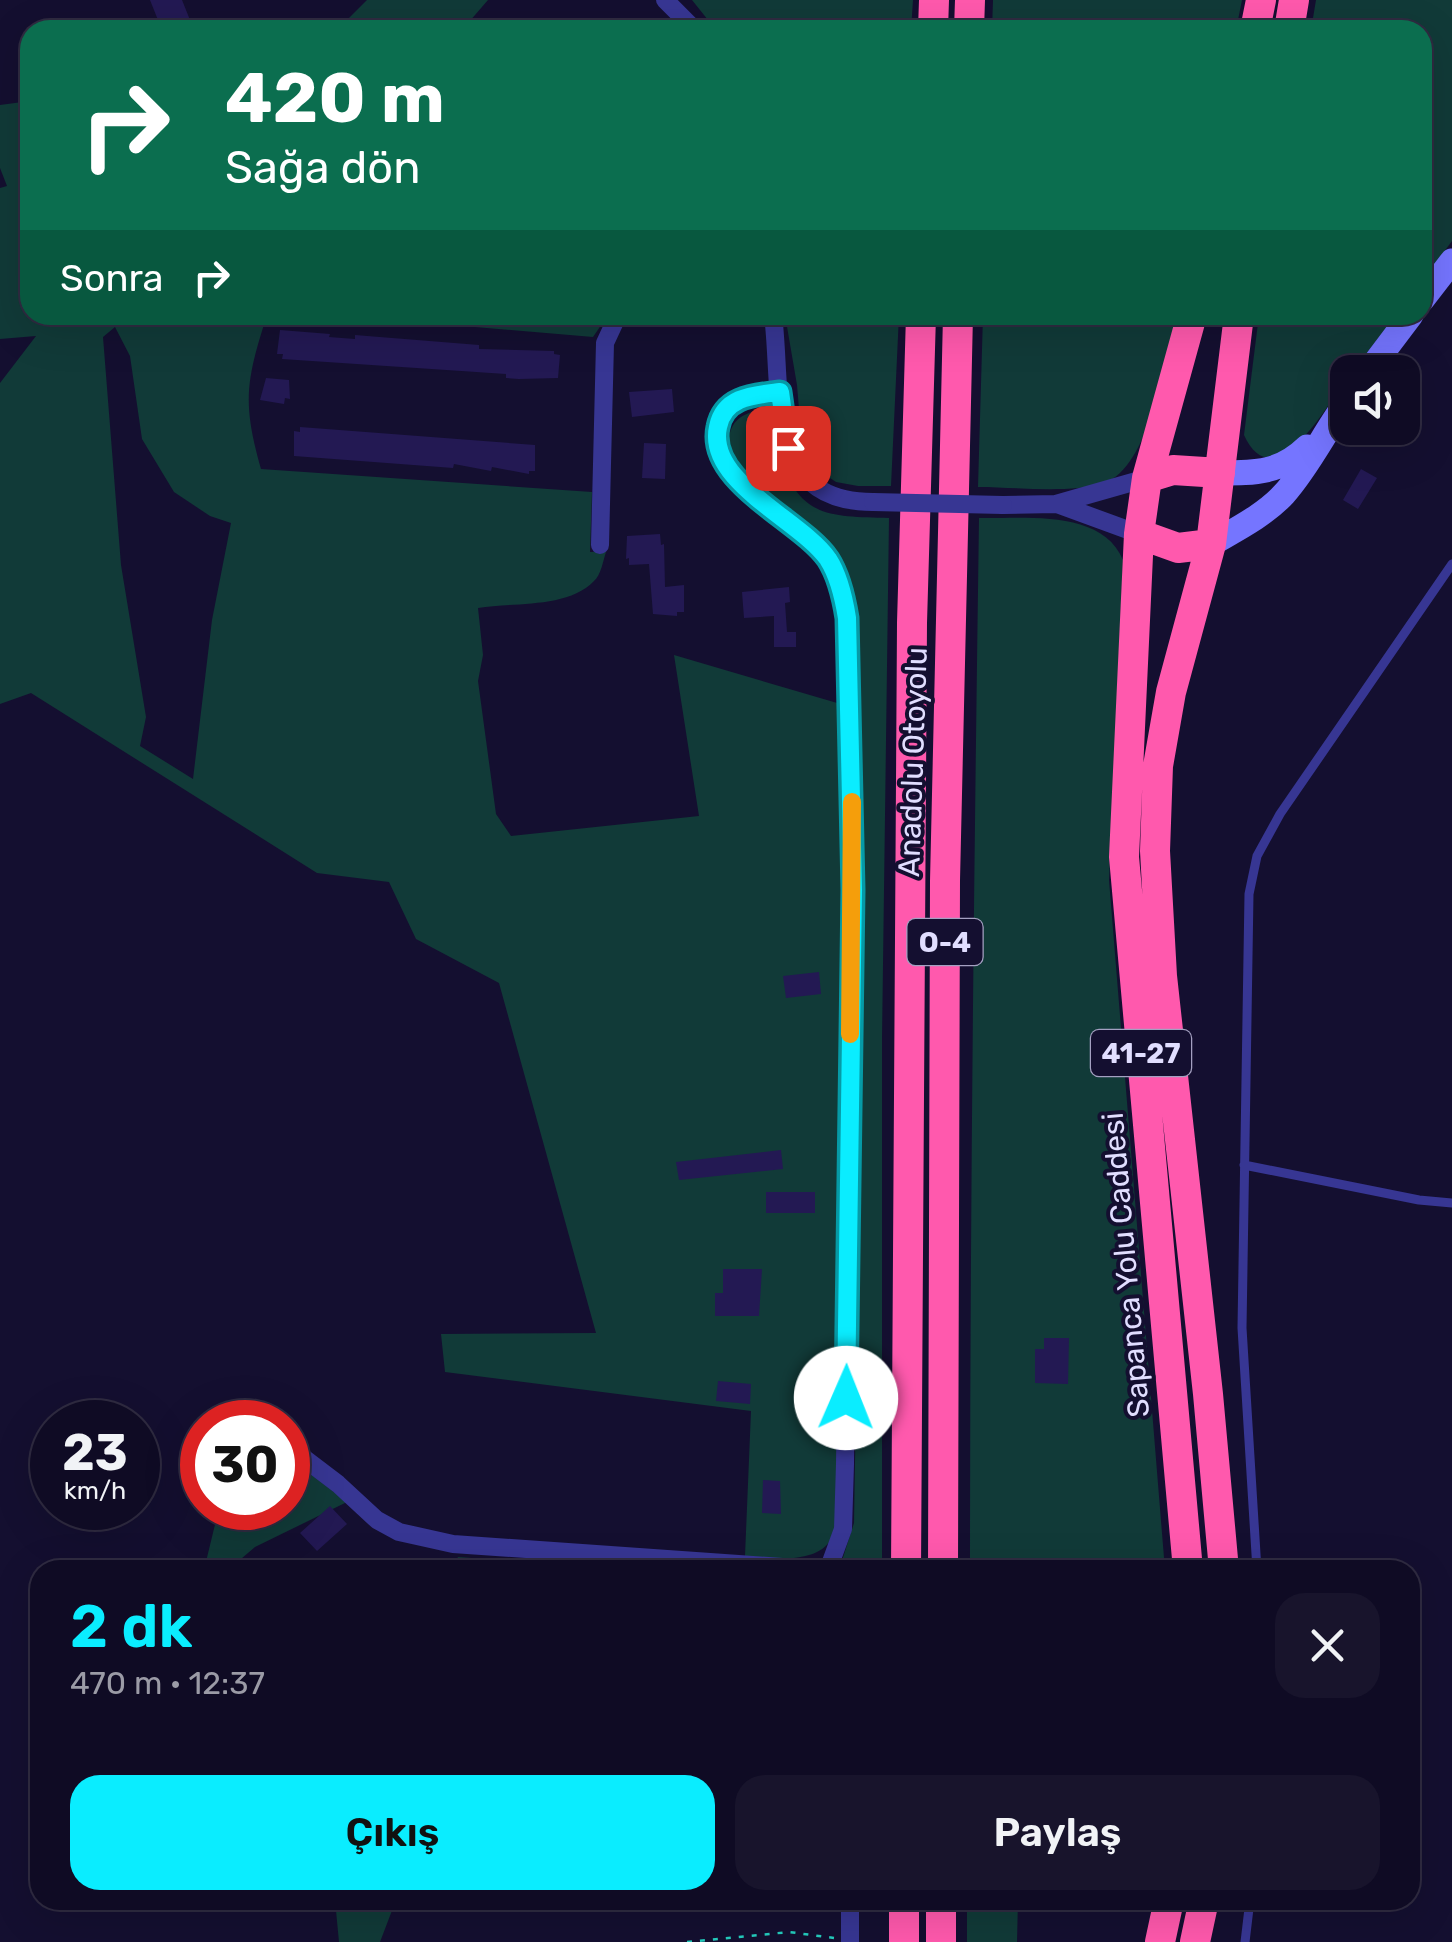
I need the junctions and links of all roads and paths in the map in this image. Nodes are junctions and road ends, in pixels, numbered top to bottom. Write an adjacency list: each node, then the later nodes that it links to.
1 (665, 0): 2 (street)
2 (685, 20)
3 (1452, 261): 4 (street)
4 (1432, 287)
5 (614, 325): 21 (street)
6 (774, 325): 13 (street)
7 (921, 325): 28 (highway, Anadolu Otoyolu / O-4)
8 (958, 325): 29 (highway, Anadolu Otoyolu / O-4)
9 (1189, 325): 17 (highway)
10 (1239, 325): 16 (highway)
11 (1403, 325): 12 (street)
12 (1381, 355)
13 (780, 392): 18 (street, bridge); 27 (street)
14 (1330, 425): 15 (street)
15 (1326, 430): 16 (street); 20 (street)
16 (1220, 473): 17 (highway); 20 (highway)
17 (1146, 478): 18 (street); 19 (highway, Sapanca Yolu Caddesi)
18 (1056, 504): 19 (street)
19 (1139, 534): 20 (highway); 30 (highway, Sapanca Yolu Caddesi / 41-27)
20 (1211, 544): 31 (highway)
21 (600, 545)
22 (1452, 564): 23 (lane)
23 (1244, 1165): 24 (lane); 32 (lane)
24 (1452, 1203)
25 (310, 1463): 26 (street)
26 (683, 1560)
27 (831, 1560)
28 (906, 1560)
29 (943, 1560)
30 (1187, 1560)
31 (1223, 1560)
32 (1256, 1560)
33 (848, 1910): 39 (street)
34 (904, 1910): 41 (highway)
35 (941, 1910): 42 (highway)
36 (1167, 1910): 43 (highway)
37 (1202, 1910): 44 (highway)
38 (1249, 1910): 45 (lane)
39 (844, 1940): 40 (path)
40 (687, 1942)
41 (904, 1942)
42 (941, 1942)
43 (1160, 1942)
44 (1196, 1942)
45 (1245, 1942)

